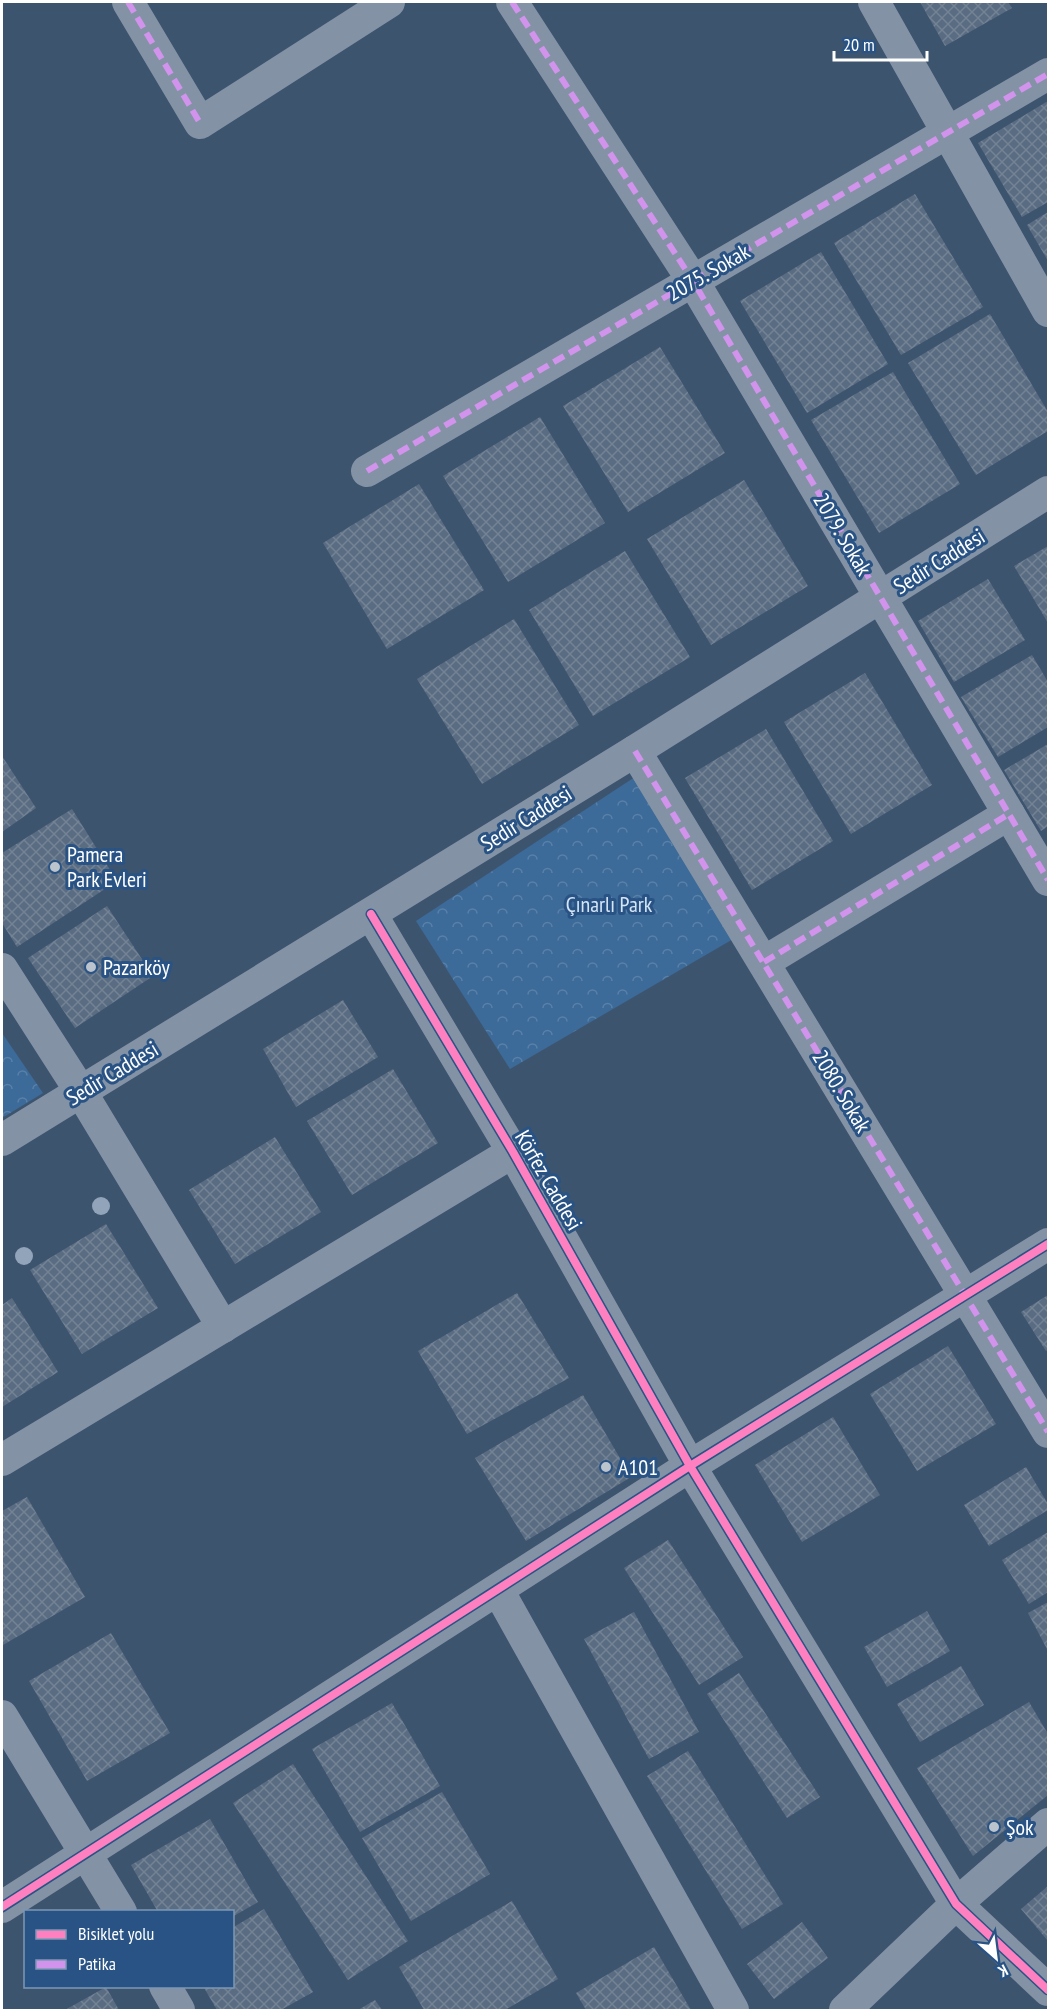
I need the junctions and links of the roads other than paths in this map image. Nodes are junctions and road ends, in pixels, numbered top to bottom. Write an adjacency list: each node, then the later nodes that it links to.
1 (128, 2): 2 (street)
2 (389, 2)
3 (512, 2): 7 (street, 2079. Sokak)
4 (874, 2): 6 (street)
5 (1048, 74): 6 (street, 2075. Sokak)
6 (948, 132): 7 (street, 2075. Sokak); 8 (street)
7 (693, 281): 9 (street, 2075. Sokak); 11 (street, 2079. Sokak)
8 (1048, 311)
9 (367, 471)
10 (1048, 492): 11 (street, Sedir Caddesi)
11 (881, 598): 12 (street, Sedir Caddesi); 13 (street, 2079. Sokak)
12 (635, 751): 15 (street, Sedir Caddesi); 16 (street, 2080. Sokak)
13 (1009, 814): 14 (street, 2079. Sokak); 16 (street)
14 (1048, 880)
15 (371, 914): 18 (street, Sedir Caddesi); 20 (street, Körfez Caddesi)
16 (764, 962): 22 (street, 2080. Sokak)
17 (2, 969): 18 (street)
18 (81, 1092): 19 (street, Sedir Caddesi); 23 (street)
19 (2, 1140)
20 (513, 1152): 23 (street); 26 (street, Körfez Caddesi)
21 (1048, 1244): 22 (street)
22 (966, 1296): 24 (street, 2080. Sokak); 26 (street)
23 (223, 1327): 25 (street)
24 (1048, 1432)
25 (2, 1460)
26 (690, 1466): 27 (street); 31 (street, Körfez Caddesi)
27 (498, 1590): 30 (street); 37 (street)
28 (2, 1716): 30 (street)
29 (1048, 1824): 31 (street)
30 (85, 1852): 32 (street); 33 (street)
31 (956, 1904): 35 (street, Körfez Caddesi); 38 (street)
32 (2, 1907)
33 (119, 1910)
34 (166, 1988): 36 (street)
35 (1048, 1990)
36 (179, 2010)
37 (733, 2010)
38 (845, 2010)

